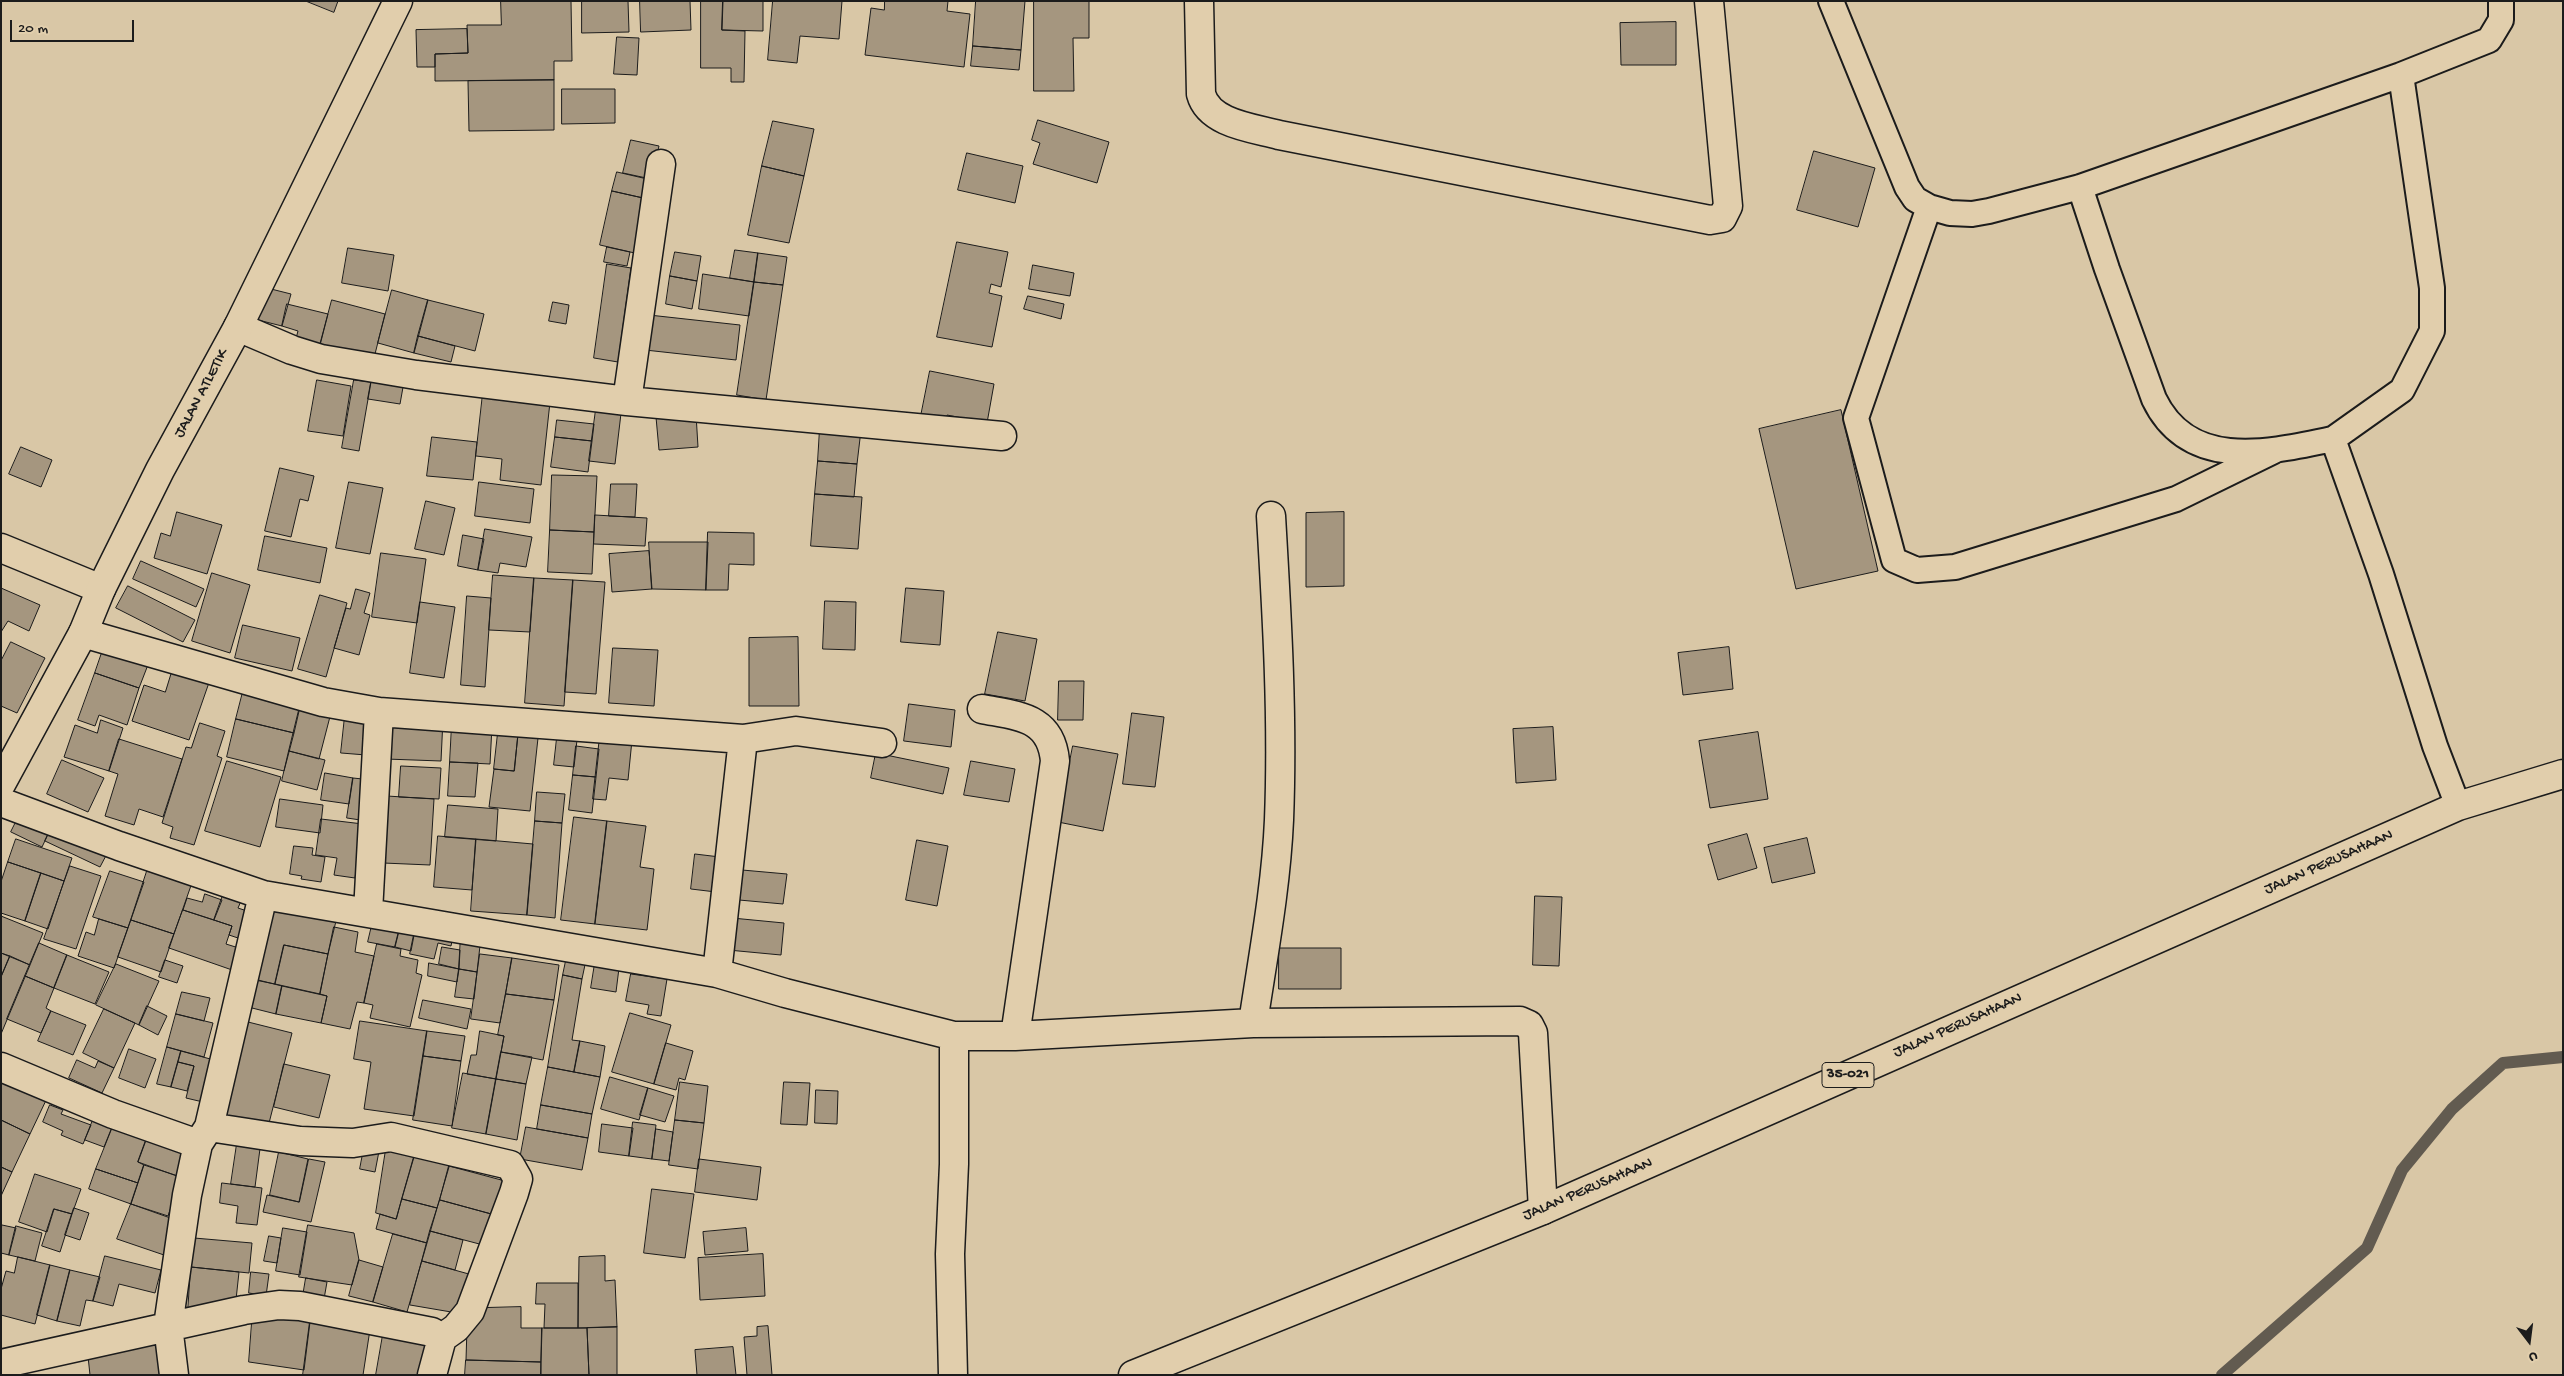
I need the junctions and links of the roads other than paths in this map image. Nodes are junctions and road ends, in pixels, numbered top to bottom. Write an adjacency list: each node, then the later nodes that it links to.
1 (398, 1): 10 (street, JALAN ATLETIK)
2 (1199, 1): 3 (street)
3 (1709, 1)
4 (1831, 1): 9 (lane)
5 (2501, 1): 6 (lane)
6 (2401, 74): 8 (lane); 13 (lane)
7 (661, 164): 11 (street)
8 (2080, 187): 9 (lane); 14 (lane)
9 (1929, 207): 14 (lane)
10 (238, 327): 11 (street); 17 (street, JALAN ATLETIK)
11 (628, 401): 12 (street)
12 (1002, 436)
13 (2333, 439): 14 (lane); 26 (lane)
14 (2274, 452)
15 (1270, 516): 30 (street)
16 (1, 548): 17 (street)
17 (101, 588): 18 (street, JALAN ATLETIK)
18 (83, 633): 20 (street); 24 (street, JALAN ATLETIK)
19 (982, 709): 32 (street)
20 (379, 712): 21 (street); 28 (street)
21 (743, 739): 22 (street); 29 (street)
22 (882, 743)
23 (2563, 774): 26 (street, JALAN PERUSAHAAN / 35-021)
24 (1, 784)
25 (1, 802): 27 (street)
26 (2458, 806): 35 (street, JALAN PERUSAHAAN / 35-021)
27 (263, 895): 28 (street); 34 (street)
28 (368, 912): 29 (street)
29 (717, 973): 31 (street)
30 (1253, 1023): 32 (street); 35 (street)
31 (954, 1036): 32 (street); 41 (street)
32 (1015, 1036)
33 (1, 1067): 34 (street)
34 (203, 1136): 36 (street); 37 (street)
35 (1544, 1210): 42 (street, JALAN PERUSAHAAN / 35-021)
36 (168, 1326): 37 (street); 38 (street); 39 (street)
37 (442, 1338): 40 (street)
38 (1, 1364)
39 (174, 1375)
40 (432, 1375)
41 (953, 1375)
42 (1133, 1375)

